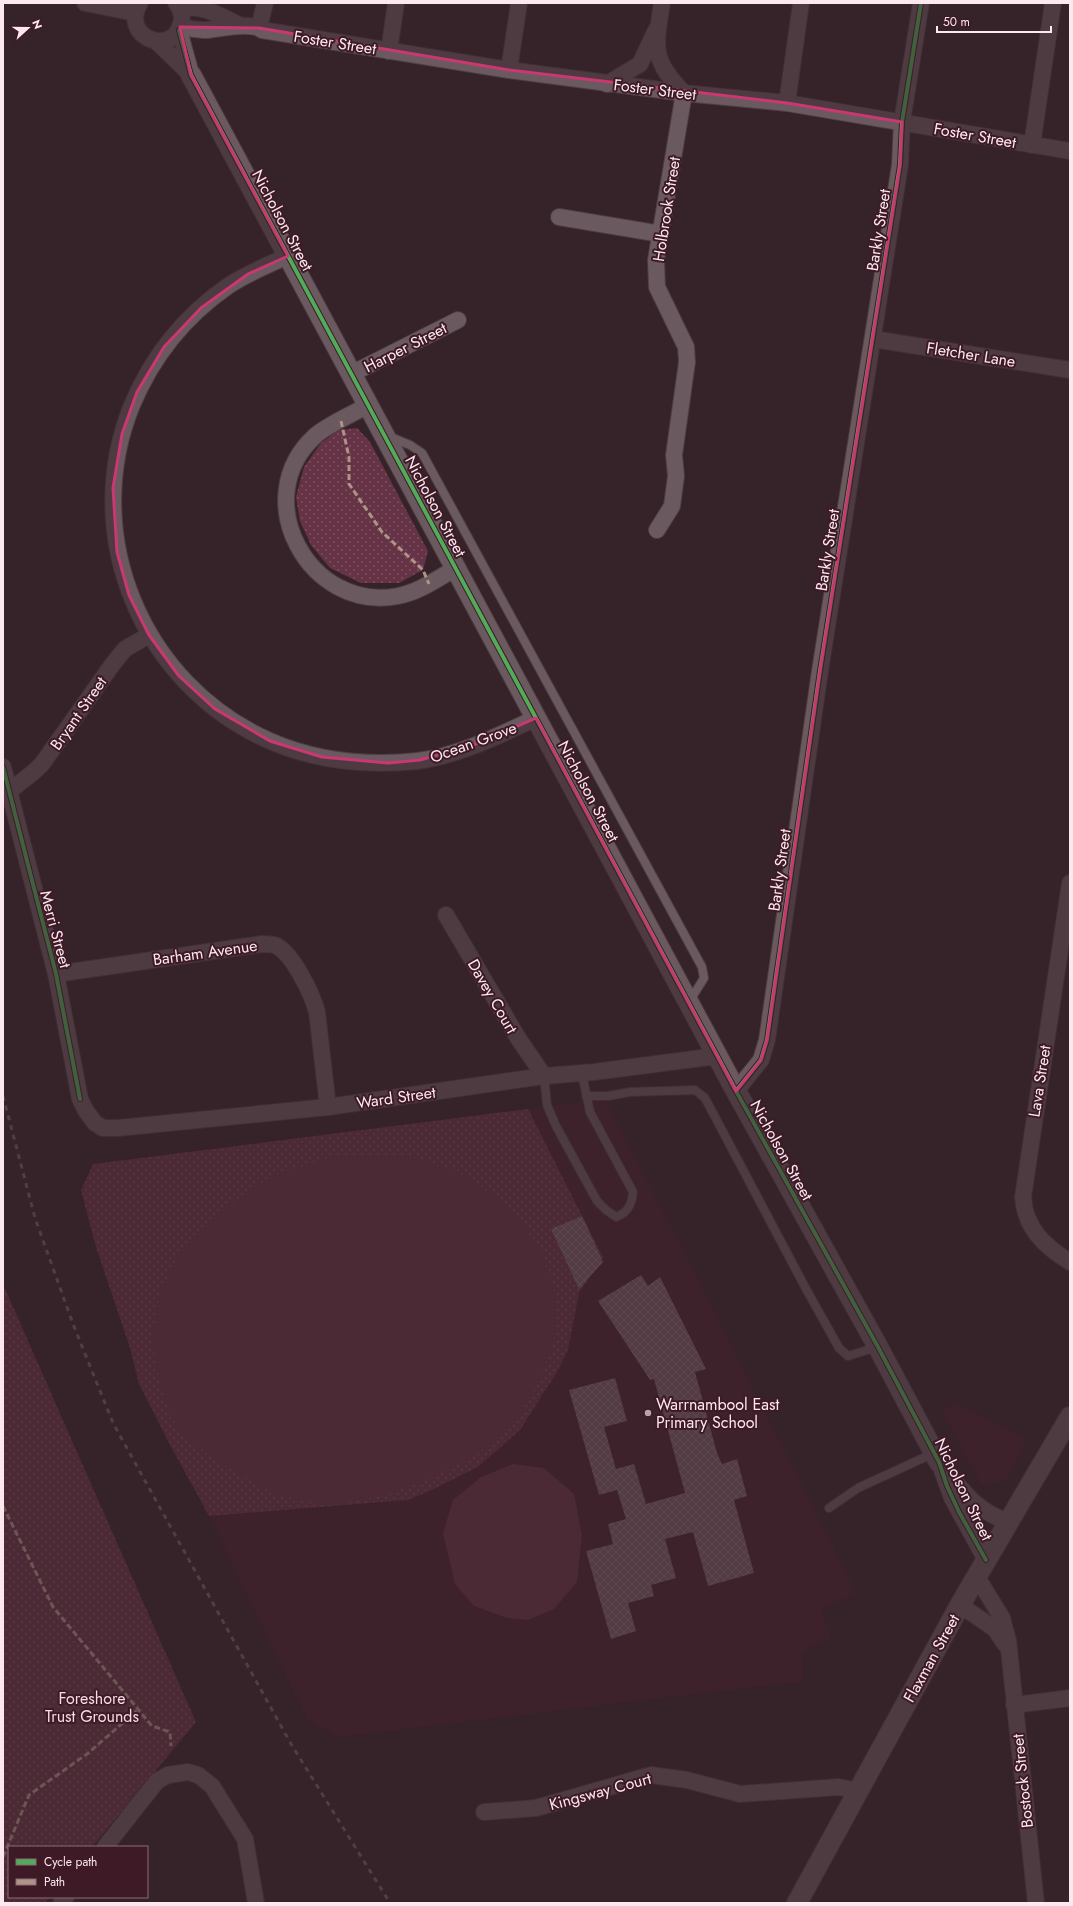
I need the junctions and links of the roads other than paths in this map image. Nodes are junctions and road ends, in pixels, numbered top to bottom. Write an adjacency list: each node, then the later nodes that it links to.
1 (85, 3): 10 (street)
2 (265, 3): 13 (street)
3 (396, 3): 16 (street)
4 (519, 3): 17 (street)
5 (662, 3): 11 (street)
6 (801, 3): 21 (street)
7 (921, 3): 22 (street, Barkly Street)
8 (1053, 3): 23 (street)
9 (178, 6): 12 (street, Foster Street); 14 (street, Nicholson Street)
10 (137, 14): 15 (street, Nicholson Street)
11 (659, 23): 19 (street); 20 (street)
12 (241, 26): 13 (street, Foster Street); 14 (street, Foster Street)
13 (259, 28): 16 (street, Foster Street)
14 (180, 29): 15 (street); 18 (street, Nicholson Street)
15 (156, 41): 18 (street, Nicholson Street)
16 (389, 51): 17 (street, Foster Street)
17 (509, 70): 19 (street, Foster Street)
18 (191, 75): 27 (street, Nicholson Street)
19 (607, 84): 20 (street, Foster Street)
20 (684, 94): 21 (street, Foster Street); 26 (street, Holbrook Street)
21 (787, 103): 22 (street, Foster Street)
22 (902, 122): 23 (street, Foster Street); 29 (street, Barkly Street)
23 (1032, 145): 24 (street, Foster Street)
24 (1070, 151)
25 (559, 217): 26 (street)
26 (661, 234): 34 (street, Holbrook Street)
27 (288, 256): 31 (street, Nicholson Street); 36 (street, Ocean Grove)
28 (458, 320): 31 (street, Harper Street)
29 (873, 339): 30 (street, Fletcher Lane); 47 (street, Barkly Street)
30 (1070, 370)
31 (351, 374): 32 (street, Nicholson Street)
32 (368, 405): 33 (street, Nicholson Street); 35 (street)
33 (384, 434): 35 (street, Nicholson Street); 43 (lane, Nicholson Street)
34 (657, 530)
35 (456, 568): 37 (street, Nicholson Street)
36 (149, 635): 37 (street, Ocean Grove); 39 (street, Bryant Street)
37 (536, 718): 43 (street, Nicholson Street)
38 (3, 767): 39 (street, Merri Street)
39 (8, 793): 42 (street, Merri Street)
40 (1070, 883): 51 (street, Lava Street)
41 (446, 915): 46 (street, Davey Court)
42 (56, 974): 49 (street, Barham Avenue); 50 (street, Merri Street)
43 (688, 1003): 44 (street, Nicholson Street)
44 (717, 1056): 45 (street, Ward Street); 47 (street, Nicholson Street)
45 (582, 1074): 46 (street, Ward Street); 48 (lane)
46 (544, 1076): 48 (lane); 49 (street, Ward Street)
47 (736, 1091): 52 (street, Nicholson Street)
48 (586, 1096): 52 (lane)
49 (328, 1107): 50 (street, Ward Street)
50 (84, 1108)
51 (1070, 1262)
52 (878, 1347): 54 (street, Nicholson Street)
53 (1070, 1417): 56 (street, Flaxman Street)
54 (937, 1457): 55 (lane); 56 (street, Nicholson Street); 57 (street, Nicholson Street)
55 (829, 1508)
56 (1008, 1522): 57 (street, Flaxman Street)
57 (982, 1569): 58 (street, Flaxman Street); 59 (street, Bostock Street)
58 (960, 1605): 59 (street, Bostock Street); 62 (street, Flaxman Street)
59 (1010, 1659): 61 (street, Bostock Street)
60 (1070, 1698): 61 (street)
61 (1014, 1705): 67 (street, Bostock Street)
62 (858, 1791): 63 (street, Kingsway Court); 66 (street, Flaxman Street)
63 (484, 1812)
64 (105, 1846): 65 (street)
65 (256, 1903)
66 (797, 1903)
67 (1036, 1903)

